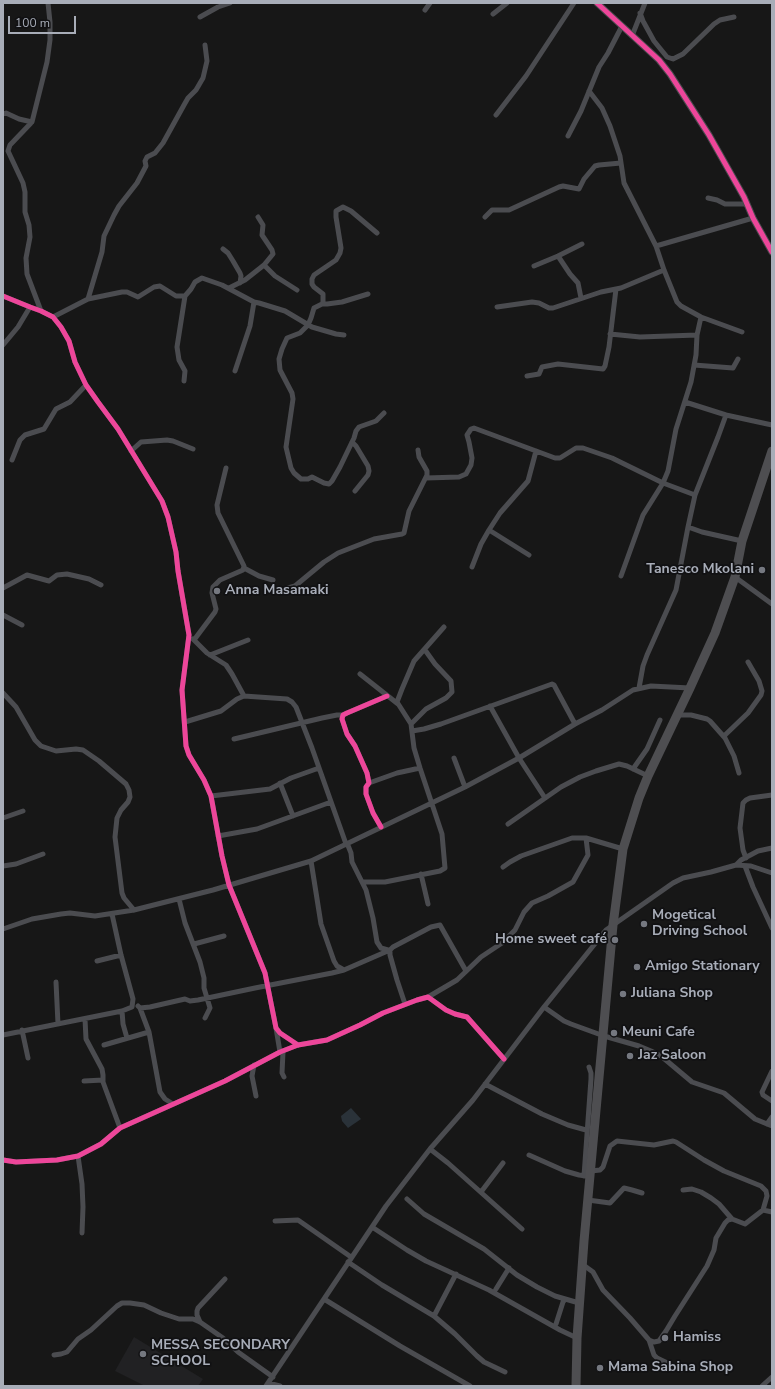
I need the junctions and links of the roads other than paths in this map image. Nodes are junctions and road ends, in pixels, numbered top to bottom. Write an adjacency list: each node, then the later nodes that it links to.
1 (48, 3): 19 (street)
2 (230, 3): 11 (street)
3 (430, 3): 8 (street)
4 (507, 3): 10 (street)
5 (574, 3): 18 (street)
6 (597, 3): 13 (street)
7 (645, 3): 9 (street)
8 (425, 10)
9 (640, 13): 12 (street); 14 (street)
10 (493, 14)
11 (200, 17)
12 (734, 17)
13 (622, 26): 14 (street); 16 (street)
14 (632, 36): 23 (street)
15 (205, 46): 44 (street)
16 (589, 91): 20 (street); 21 (street)
17 (3, 114): 19 (street)
18 (496, 115)
19 (32, 122): 49 (street)
20 (568, 136)
21 (621, 163): 25 (street); 29 (street)
22 (708, 198): 23 (street)
23 (746, 204): 26 (street)
24 (258, 216): 33 (street)
25 (485, 218)
26 (753, 218): 29 (street); 31 (street)
27 (378, 233): 46 (street)
28 (582, 244): 32 (street)
29 (656, 246): 35 (street)
30 (223, 249): 36 (street)
31 (772, 252)
32 (558, 256): 34 (street); 43 (street)
33 (264, 265): 36 (street); 39 (street)
34 (534, 266)
35 (664, 270): 38 (street); 51 (street)
36 (240, 284): 37 (street)
37 (229, 288): 42 (street); 45 (street)
38 (616, 289): 43 (street); 54 (street)
39 (297, 290)
40 (368, 294): 46 (street)
41 (3, 296): 48 (street)
42 (185, 296): 44 (street); 62 (street)
43 (581, 298): 47 (street)
44 (88, 299): 50 (street)
45 (254, 302): 52 (street); 60 (street)
46 (322, 304): 52 (street)
47 (497, 307)
48 (30, 308): 49 (street); 57 (street)
49 (42, 311): 50 (street)
50 (54, 317): 63 (street)
51 (701, 317): 53 (street); 56 (street)
52 (308, 325): 55 (street); 68 (street)
53 (742, 332)
54 (610, 334): 56 (street); 61 (street)
55 (344, 335)
56 (697, 335): 59 (street)
57 (3, 346)
58 (738, 359): 59 (street)
59 (694, 365): 64 (street)
60 (235, 371)
61 (527, 376)
62 (184, 381)
63 (86, 385): 73 (street); 74 (street)
64 (685, 402): 66 (street); 77 (street)
65 (384, 414): 68 (street)
66 (726, 415): 67 (street); 79 (street)
67 (772, 425)
68 (352, 442): 78 (street)
69 (193, 449): 73 (street)
70 (418, 450): 76 (street)
71 (536, 451): 76 (street); 77 (street); 81 (street)
72 (772, 451): 82 (highway)
73 (132, 452): 96 (street)
74 (12, 460)
75 (226, 468): 85 (street)
76 (426, 478): 91 (street)
77 (663, 483): 79 (street); 86 (street)
78 (355, 491)
79 (695, 495): 80 (street)
80 (688, 527): 82 (street); 103 (street)
81 (489, 530): 83 (street); 84 (street)
82 (742, 542): 87 (highway)
83 (529, 555)
84 (472, 566)
85 (244, 568): 88 (street); 97 (street)
86 (621, 576)
87 (735, 577): 92 (street); 104 (highway)
88 (273, 580)
89 (101, 585): 90 (street)
90 (3, 588)
91 (288, 588)
92 (772, 604)
93 (3, 615): 94 (street)
94 (22, 625)
95 (444, 627): 99 (street)
96 (189, 635): 97 (street); 113 (street)
97 (194, 640): 100 (street)
98 (248, 640): 100 (street)
99 (425, 650): 108 (street); 115 (street)
100 (210, 655): 106 (street)
101 (748, 662): 118 (street)
102 (360, 674): 107 (street)
103 (639, 688): 104 (street); 116 (street)
104 (690, 688): 111 (highway)
105 (3, 693): 158 (street)
106 (244, 696): 113 (street); 114 (street)
107 (387, 696): 108 (street); 110 (street)
108 (398, 704): 115 (street)
109 (490, 706): 116 (street); 117 (street); 121 (street)
110 (343, 715): 114 (street); 128 (street)
111 (677, 715): 118 (street); 126 (highway)
112 (660, 720): 124 (street)
113 (185, 722): 131 (street)
114 (302, 724): 119 (street); 122 (street)
115 (411, 724): 117 (street)
116 (575, 724): 121 (street)
117 (412, 731): 123 (street)
118 (724, 736): 125 (street)
119 (234, 740)
120 (454, 758): 129 (street)
121 (519, 758): 129 (street); 132 (street)
122 (318, 768): 127 (street); 133 (street)
123 (420, 768): 128 (street); 134 (street)
124 (633, 769): 126 (street); 132 (street)
125 (739, 773)
126 (648, 776): 144 (highway)
127 (280, 783): 131 (street); 136 (street)
128 (369, 783): 139 (street)
129 (465, 787): 134 (street)
130 (772, 795): 146 (street)
131 (211, 796): 140 (street)
132 (545, 798): 138 (street)
133 (331, 802): 136 (street); 142 (street)
134 (432, 804): 139 (street); 153 (street)
135 (23, 811): 137 (street)
136 (293, 816): 140 (street)
137 (3, 818)
138 (508, 824)
139 (381, 827): 142 (street)
140 (218, 836): 155 (street)
141 (586, 838): 144 (street); 151 (street); 169 (street)
142 (346, 844): 147 (street); 154 (street)
143 (772, 848): 146 (street)
144 (623, 849): 160 (highway)
145 (43, 854): 149 (street)
146 (746, 858): 148 (street)
147 (311, 861): 155 (street); 168 (street)
148 (736, 864): 150 (street); 160 (street)
149 (3, 866)
150 (745, 866): 152 (street); 161 (street)
151 (503, 867)
152 (772, 873)
153 (421, 874): 154 (street); 157 (street)
154 (363, 882): 165 (street)
155 (229, 885): 156 (street); 171 (street)
156 (179, 899): 158 (street); 164 (street)
157 (428, 904)
158 (134, 910): 159 (street)
159 (112, 914): 162 (street); 166 (street)
160 (613, 925): 176 (street); 186 (highway)
161 (772, 928)
162 (3, 929)
163 (224, 936): 164 (street)
164 (194, 944): 173 (street)
165 (389, 950): 168 (street); 169 (street); 175 (street)
166 (121, 955): 167 (street); 174 (street)
167 (97, 961)
168 (344, 970): 171 (street)
169 (466, 972): 172 (street)
170 (56, 982): 181 (street)
171 (268, 986): 173 (street); 182 (street)
172 (428, 997): 175 (street); 192 (street)
173 (207, 998): 177 (street); 179 (street)
174 (134, 1003): 177 (street); 178 (street)
175 (405, 1004): 189 (street)
176 (544, 1007): 186 (street); 192 (street)
177 (140, 1008): 184 (street)
178 (122, 1011): 180 (street); 187 (street)
179 (205, 1018)
180 (86, 1019): 181 (street); 197 (street)
181 (58, 1024): 183 (street)
182 (276, 1028): 189 (street); 190 (street)
183 (22, 1030): 185 (street); 191 (street)
184 (148, 1032): 187 (street); 202 (street)
185 (3, 1035)
186 (604, 1036): 204 (street); 212 (highway)
187 (127, 1038): 188 (street)
188 (104, 1045)
189 (298, 1045): 190 (street)
190 (281, 1052): 193 (street); 196 (street)
191 (28, 1058)
192 (504, 1058): 199 (street)
193 (254, 1065): 200 (street); 202 (street)
194 (589, 1067): 206 (street)
195 (772, 1071): 201 (street)
196 (284, 1077)
197 (103, 1080): 198 (street); 205 (street)
198 (84, 1081)
199 (485, 1084): 206 (street); 207 (street)
200 (256, 1096)
201 (772, 1101)
202 (173, 1104): 205 (street)
203 (772, 1117): 204 (street)
204 (770, 1125)
205 (120, 1128): 209 (street)
206 (586, 1130): 212 (street)
207 (430, 1149): 214 (street); 222 (street)
208 (529, 1155): 212 (street)
209 (78, 1156): 210 (street); 224 (street)
210 (3, 1160)
211 (503, 1163): 214 (street)
212 (589, 1175): 217 (highway); 218 (street)
213 (683, 1190): 220 (street)
214 (481, 1192): 223 (street)
215 (642, 1194): 217 (street)
216 (407, 1199): 227 (street)
217 (588, 1200): 226 (highway)
218 (763, 1210): 219 (street); 220 (street)
219 (772, 1212)
220 (732, 1219): 238 (street)
221 (275, 1222): 225 (street)
222 (372, 1227): 225 (street); 228 (street)
223 (522, 1229)
224 (82, 1233)
225 (349, 1260): 231 (street); 234 (street)
226 (582, 1264): 233 (highway); 238 (street)
227 (509, 1268): 230 (street); 232 (street)
228 (456, 1274): 234 (street); 237 (street)
229 (225, 1279): 235 (street)
230 (496, 1289)
231 (324, 1299): 242 (street); 246 (street)
232 (565, 1299): 233 (street); 236 (street)
233 (579, 1303): 237 (highway)
234 (434, 1316): 241 (street)
235 (200, 1322): 239 (street); 242 (street)
236 (556, 1324)
237 (577, 1338): 247 (highway)
238 (649, 1340): 240 (street)
239 (54, 1355)
240 (682, 1370)
241 (505, 1372)
242 (273, 1377): 244 (street)
243 (772, 1377): 248 (street)
244 (267, 1384): 245 (street)
245 (280, 1386)
246 (470, 1386)
247 (576, 1386)
248 (762, 1386)

